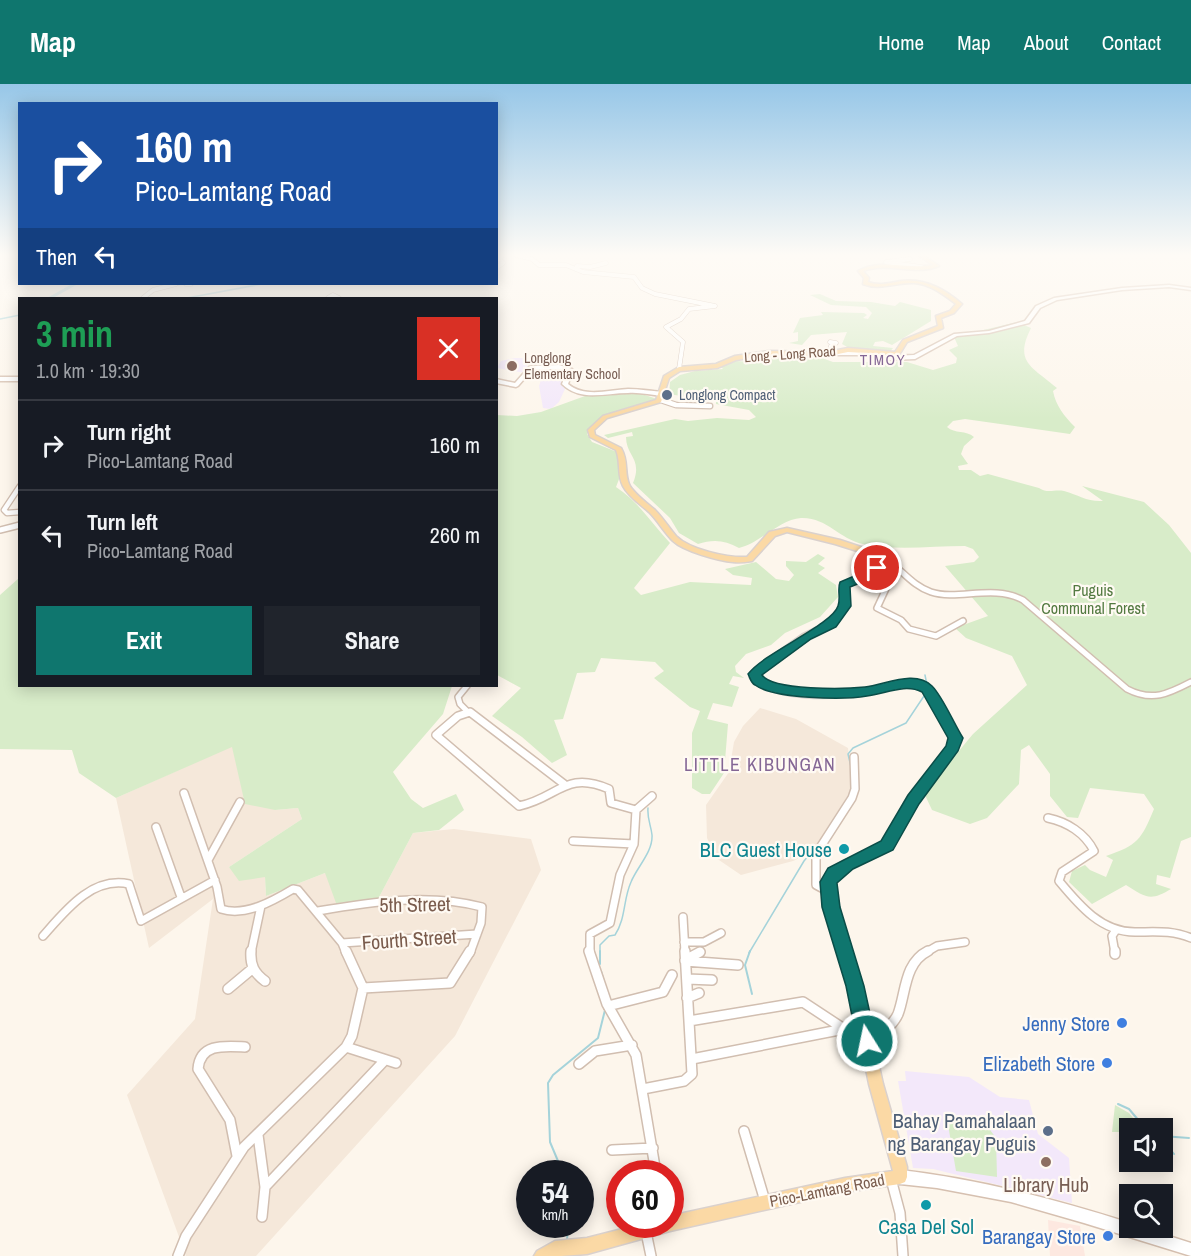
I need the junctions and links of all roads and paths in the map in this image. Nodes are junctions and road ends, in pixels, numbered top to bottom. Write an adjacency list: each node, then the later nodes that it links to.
1 (688, 310): 6 (street)
2 (954, 310): 5 (main road, Long - Long Road)
3 (1036, 310): 5 (street)
4 (830, 342): 5 (street)
5 (833, 353): 6 (main road, Long - Long Road)
6 (679, 369): 10 (main road)
7 (0, 379): 8 (street)
8 (18, 379)
9 (498, 382): 10 (street)
10 (661, 397): 11 (street); 16 (main road)
11 (710, 406)
12 (18, 489): 13 (street)
13 (18, 512)
14 (18, 526): 15 (street)
15 (0, 530)
16 (873, 554): 17 (main road); 19 (street)
17 (877, 565): 18 (street); 34 (main road)
18 (963, 621)
19 (1191, 682)
20 (466, 687): 21 (street)
21 (467, 711): 23 (street); 23 (street)
22 (854, 757): 34 (street)
23 (564, 784): 27 (street)
24 (183, 793): 32 (street)
25 (652, 796): 27 (street)
26 (240, 802): 32 (street)
27 (636, 810): 31 (street)
28 (1048, 819): 39 (street)
29 (156, 827): 35 (street)
30 (573, 841): 31 (street)
31 (634, 844): 60 (street)
32 (208, 860): 33 (street)
33 (215, 880): 35 (street); 36 (street)
34 (829, 892): 63 (main road, Pico-Lamtang Road)
35 (181, 897): 42 (street)
36 (261, 906): 37 (street); 51 (street)
37 (318, 911): 41 (street, 5th Street); 46 (street)
38 (683, 918): 44 (street)
39 (1116, 930): 43 (street); 48 (street)
40 (722, 933): 44 (street)
41 (477, 934): 46 (street, Fourth Street); 56 (street)
42 (43, 936)
43 (1191, 938)
44 (684, 942): 49 (street)
45 (965, 942): 67 (street)
46 (342, 944): 56 (street)
47 (700, 952): 49 (street)
48 (1115, 954)
49 (685, 961): 50 (street); 53 (street)
50 (738, 965)
51 (252, 969): 55 (street); 57 (street)
52 (672, 975): 60 (street)
53 (687, 979): 54 (street); 59 (street)
54 (712, 980)
55 (265, 981)
56 (363, 988): 66 (street)
57 (228, 989)
58 (699, 993): 59 (street)
59 (687, 998): 61 (street)
60 (608, 1006): 64 (street)
61 (689, 1022): 62 (street); 68 (street)
62 (844, 1029): 63 (street); 68 (street)
63 (866, 1035): 67 (main road, Pico-Lamtang Road)
64 (632, 1045): 71 (street); 72 (street)
65 (245, 1047): 77 (street)
66 (346, 1047): 69 (street); 74 (street)
67 (868, 1047): 79 (main road, Pico-Lamtang Road)
68 (692, 1059): 72 (street)
69 (385, 1060): 70 (street); 80 (street)
70 (396, 1062)
71 (579, 1064)
72 (643, 1089): 75 (street)
73 (744, 1131): 81 (street)
74 (258, 1135): 77 (street); 80 (street)
75 (653, 1148): 76 (street); 78 (street)
76 (612, 1150)
77 (237, 1156): 88 (street)
78 (654, 1160)
79 (895, 1178): 81 (main road, Pico-Lamtang Road); 86 (street); 90 (street)
80 (265, 1187): 82 (street)
81 (766, 1202): 83 (main road, Pico-Lamtang Road)
82 (262, 1217)
83 (684, 1221)
84 (619, 1238): 87 (main road, Pico-Lamtang Road)
85 (647, 1238): 89 (street)
86 (1191, 1250)
87 (549, 1253)
88 (178, 1256)
89 (651, 1256)
90 (903, 1256)

